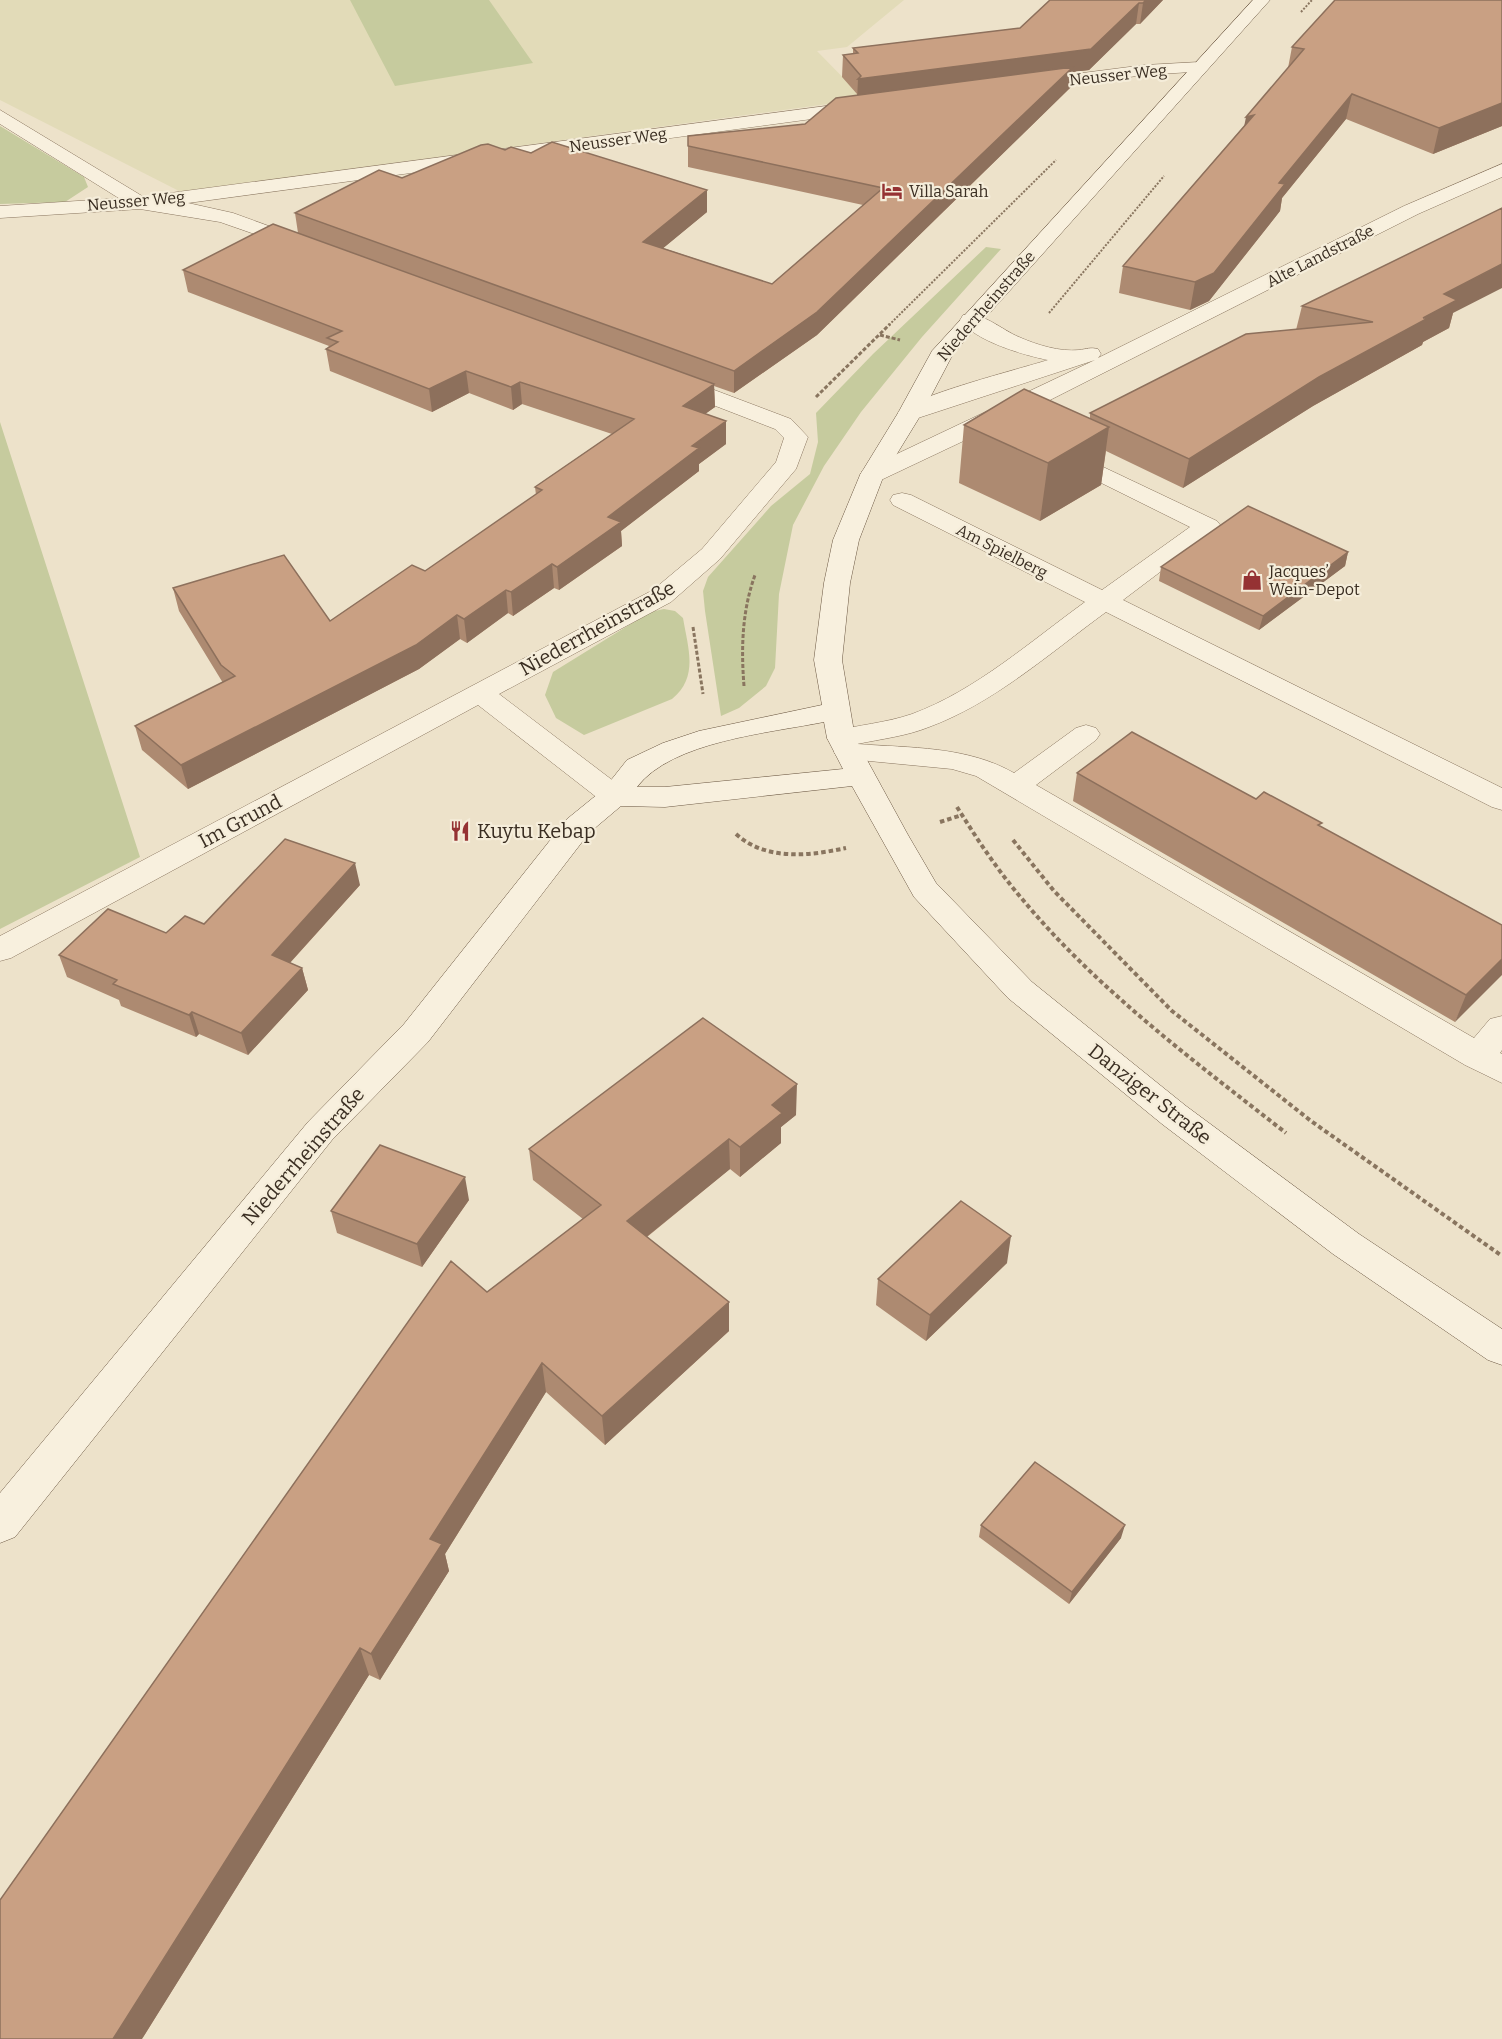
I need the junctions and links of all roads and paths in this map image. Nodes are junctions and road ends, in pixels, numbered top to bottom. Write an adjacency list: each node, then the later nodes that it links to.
1 (1262, 0): 2 (street, Niederrheinstraße)
2 (1200, 67): 3 (street, Neusser Weg); 11 (street, Niederrheinstraße)
3 (1008, 88)
4 (882, 104): 8 (street, Neusser Weg)
5 (0, 116): 8 (street)
6 (1056, 160): 15 (path)
7 (1502, 170): 12 (street, Alte Landstraße)
8 (140, 203): 9 (street, Neusser Weg); 10 (street)
9 (0, 212)
10 (325, 253)
11 (971, 320): 13 (street, Alte Landstraße); 16 (street, Niederrheinstraße)
12 (1139, 345): 13 (street, Alte Landstraße); 17 (street, Alte Landstraße)
13 (1075, 357): 16 (street, Alte Landstraße)
14 (656, 375): 21 (street, Niederrheinstraße)
15 (808, 404)
16 (910, 413): 18 (street, Niederrheinstraße)
17 (992, 419): 18 (street, Alte Landstraße); 22 (street)
18 (872, 475): 27 (street, Niederrheinstraße)
19 (902, 500): 22 (street, Am Spielberg)
20 (759, 567): 23 (path)
21 (686, 578): 24 (street, Niederrheinstraße); 25 (path)
22 (1103, 602): 27 (street); 30 (street, Am Spielberg)
23 (745, 692)
24 (480, 693): 29 (street); 35 (street, Im Grund)
25 (703, 696)
26 (1086, 734): 28 (street)
27 (847, 744): 28 (street); 29 (street); 29 (street, Niederrheinstraße); 40 (street, Danziger Straße)
28 (1015, 786): 37 (street)
29 (614, 796): 41 (street, Niederrheinstraße)
30 (1502, 800)
31 (962, 815): 38 (path)
32 (733, 829): 34 (path)
33 (1012, 839): 39 (path)
34 (837, 851)
35 (0, 950)
36 (1502, 1028): 37 (street)
37 (1490, 1063)
38 (1293, 1138)
39 (1502, 1256)
40 (1502, 1349)
41 (0, 1524)

